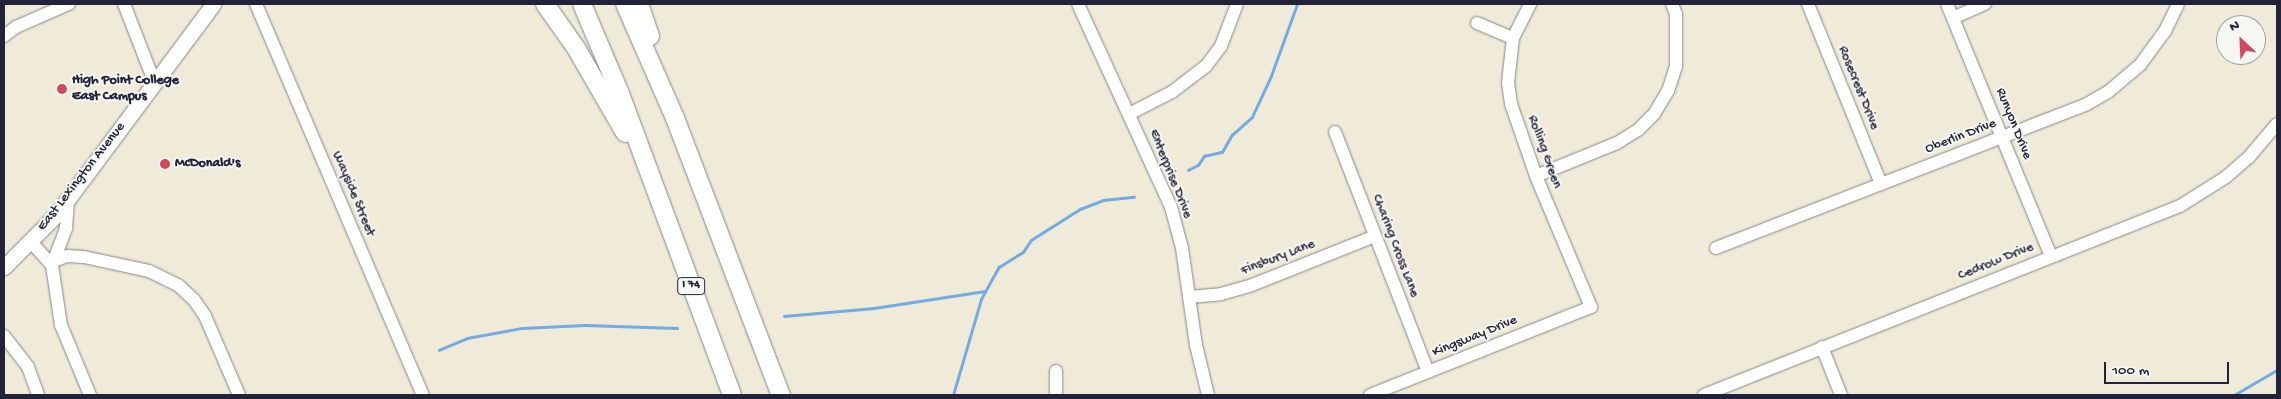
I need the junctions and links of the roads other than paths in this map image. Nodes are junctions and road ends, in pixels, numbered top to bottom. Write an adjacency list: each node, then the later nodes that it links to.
1 (69, 4): 19 (street)
2 (124, 4): 21 (street)
3 (213, 4): 21 (main road, East Lexington Avenue)
4 (256, 4): 49 (street, Wayside Street)
5 (545, 4): 27 (highway)
6 (582, 4): 27 (highway, I 74)
7 (625, 4): 23 (highway)
8 (639, 4): 23 (highway)
9 (1078, 4): 22 (street, Enterprise Drive)
10 (1237, 4): 22 (street)
11 (1530, 4): 20 (street, Rolling Green)
12 (1672, 4): 28 (street)
13 (1808, 4): 29 (street, Rosecrest Drive)
14 (1947, 4): 17 (street, Runyon Drive)
15 (1985, 4): 17 (street)
16 (2178, 4): 26 (street, Oberlin Drive)
17 (1953, 18): 26 (street, Runyon Drive)
18 (1477, 23): 20 (street)
19 (4, 36)
20 (1513, 38): 28 (street, Rolling Green)
21 (154, 81): 30 (main road, East Lexington Avenue)
22 (1129, 114): 39 (street, Enterprise Drive)
23 (675, 118): 51 (highway)
24 (2277, 124): 36 (street, Cedrow Drive)
25 (1335, 132): 31 (street, Charing Cross Lane)
26 (2002, 137): 29 (street, Oberlin Drive); 36 (street, Runyon Drive)
27 (649, 176): 50 (highway, I 74)
28 (1536, 176): 40 (street, Rolling Green)
29 (1881, 184): 34 (street, Oberlin Drive)
30 (68, 199): 32 (street); 33 (main road, East Lexington Avenue)
31 (1375, 236): 39 (street, Finsbury Lane); 44 (street, Charing Cross Lane)
32 (63, 237): 35 (street); 37 (street)
33 (30, 242): 37 (street); 38 (main road, East Lexington Avenue)
34 (1716, 248)
35 (76, 256): 37 (street); 48 (street)
36 (2051, 256): 42 (street, Cedrow Drive)
37 (54, 263): 47 (street)
38 (4, 267)
39 (1189, 297): 53 (street, Enterprise Drive)
40 (1591, 307): 44 (street, Kingsway Drive)
41 (4, 336): 46 (street)
42 (1822, 347): 45 (street, Cedrow Drive); 56 (street)
43 (1056, 371): 52 (street)
44 (1428, 372): 54 (street, Kingsway Drive)
45 (1726, 391): 55 (street, Cedrow Drive)
46 (38, 395)
47 (90, 395)
48 (239, 395)
49 (423, 395)
50 (732, 395)
51 (781, 395)
52 (1056, 395)
53 (1208, 395)
54 (1370, 395)
55 (1704, 395)
56 (1841, 395)

